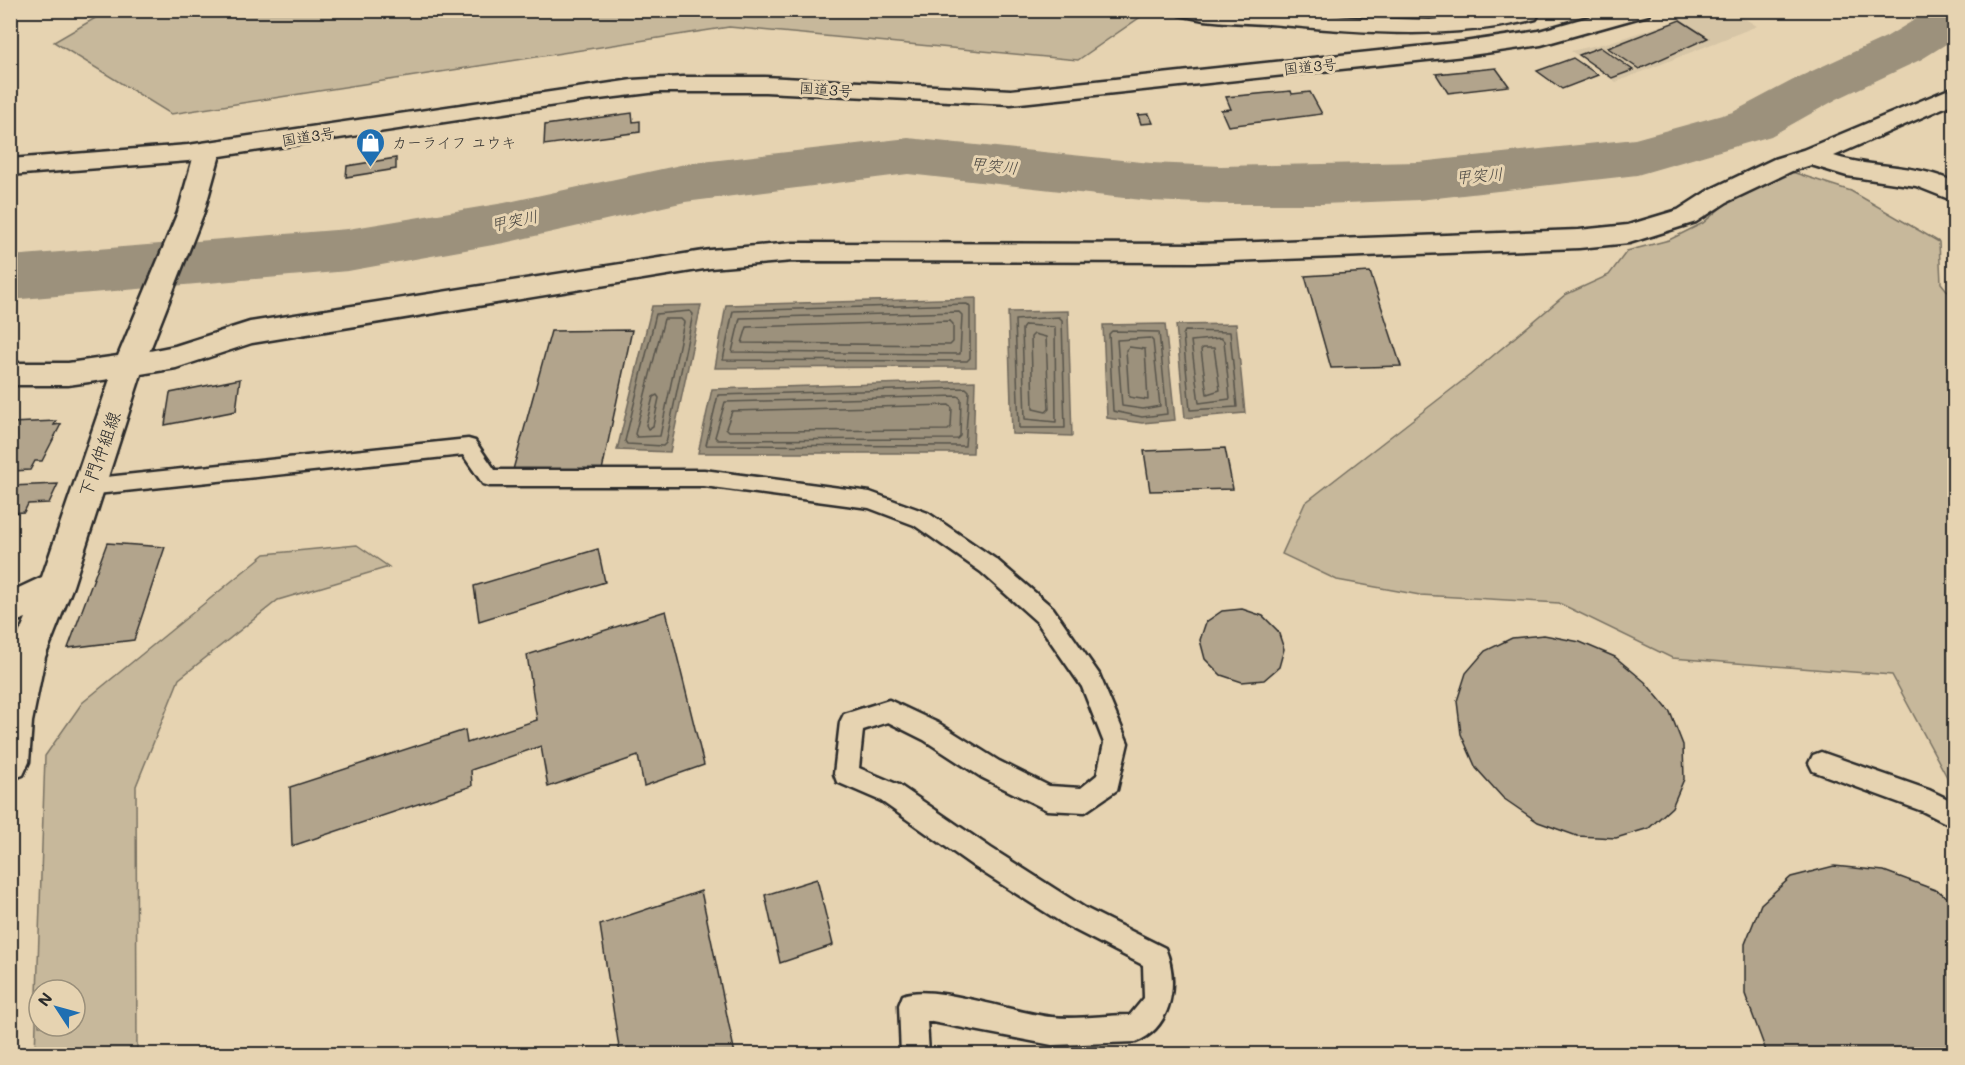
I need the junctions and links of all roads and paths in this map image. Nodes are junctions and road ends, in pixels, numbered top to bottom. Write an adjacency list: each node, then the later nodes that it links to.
1 (1070, 10): 3 (path)
2 (1640, 10): 6 (main road, 国道3号)
3 (1187, 11): 5 (main road)
4 (1529, 12): 5 (main road); 6 (main road)
5 (1342, 17)
6 (1564, 32): 8 (main road, 国道3号)
7 (1954, 94): 9 (main road)
8 (208, 151): 10 (main road, 国道3号); 12 (main road, 下門仲組線)
9 (1812, 156): 11 (main road); 12 (main road)
10 (10, 167)
11 (1954, 192)
12 (133, 357): 13 (main road); 14 (main road, 下門仲組線)
13 (10, 374)
14 (87, 486): 15 (main road, 下門仲組線); 20 (lane)
15 (56, 586): 16 (main road); 17 (main road, 下門仲組線)
16 (10, 609)
17 (10, 762)
18 (1821, 763): 19 (lane)
19 (1954, 815)
20 (915, 1054)

